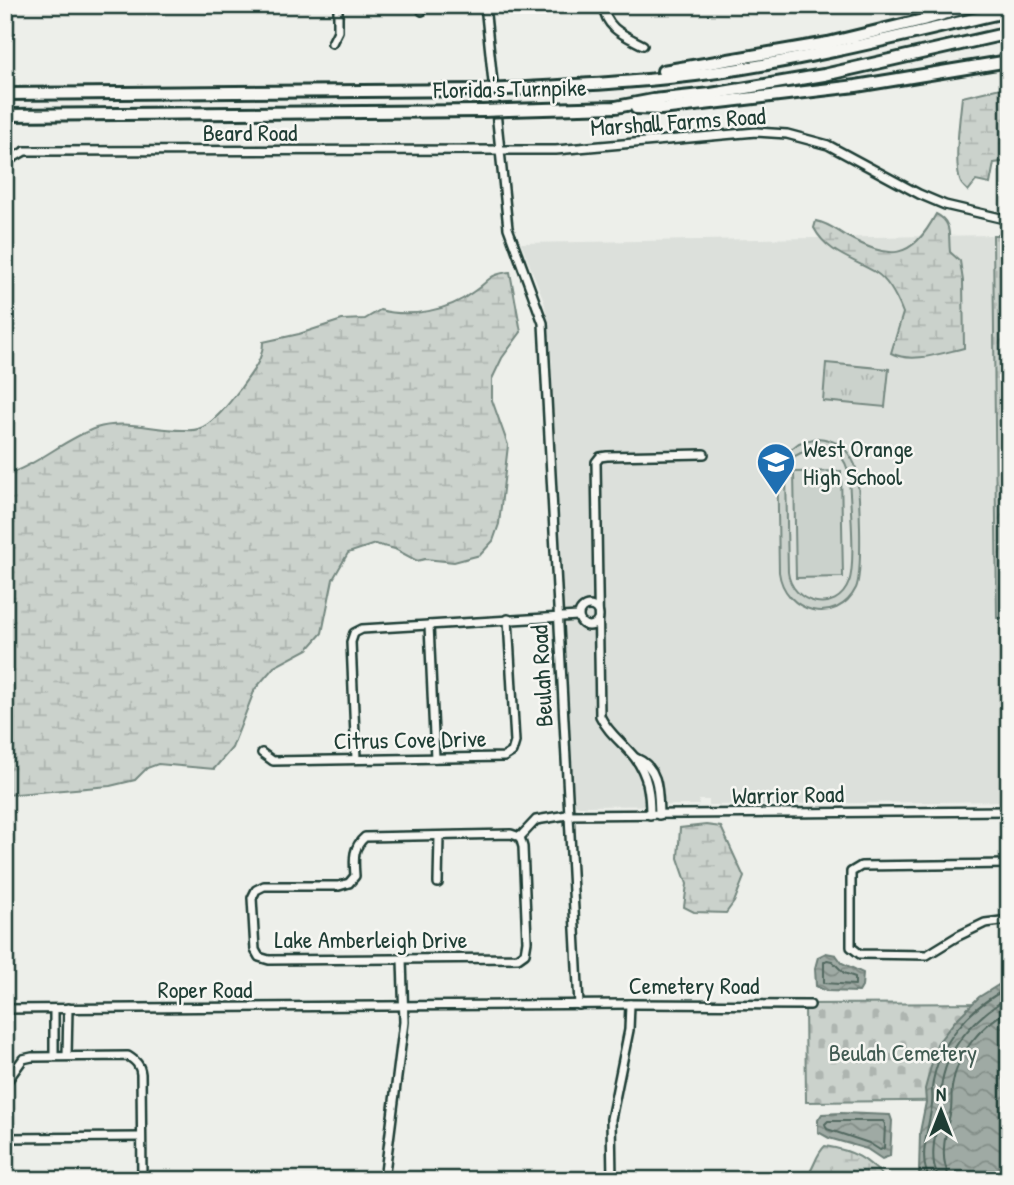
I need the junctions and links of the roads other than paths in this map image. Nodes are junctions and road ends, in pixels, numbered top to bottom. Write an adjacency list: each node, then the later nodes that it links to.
1 (338, 5): 7 (street)
2 (485, 5): 14 (street, Beulah Road)
3 (603, 5): 8 (street)
4 (975, 5): 10 (highway)
5 (1009, 11): 10 (highway, Florida's Turnpike)
6 (1009, 33): 12 (highway, Florida's Turnpike)
7 (332, 43)
8 (643, 45)
9 (1009, 61): 12 (highway)
10 (600, 84): 11 (highway, Florida's Turnpike, bridge)
11 (5, 94)
12 (616, 107): 13 (highway, Florida's Turnpike, bridge)
13 (5, 115)
14 (501, 150): 15 (street, Beard Road); 16 (street, Marshall Farms Road); 20 (street, Beulah Road)
15 (5, 166)
16 (1009, 220)
17 (705, 454): 18 (street)
18 (600, 615): 19 (street); 19 (street); 25 (street)
19 (578, 616): 20 (street)
20 (558, 617): 21 (street); 30 (street, Beulah Road)
21 (508, 619): 22 (street); 24 (street, Citrus Cove Drive)
22 (429, 625): 24 (street); 26 (street)
23 (262, 753): 26 (street, Citrus Cove Drive)
24 (435, 758): 26 (street, Citrus Cove Drive)
25 (635, 758): 28 (street); 29 (street)
26 (356, 759)
27 (1009, 811): 29 (street, Warrior Road)
28 (650, 815): 29 (street, Warrior Road); 30 (street, Warrior Road)
29 (659, 815)
30 (567, 816): 32 (street); 38 (street, Beulah Road)
31 (439, 836): 32 (street, Lake Amberleigh Drive); 34 (street); 36 (street, Lake Amberleigh Drive)
32 (520, 837): 36 (street, Lake Amberleigh Drive)
33 (1009, 864): 35 (street)
34 (438, 884)
35 (1009, 920)
36 (402, 959): 40 (street)
37 (630, 1004): 38 (street, Cemetery Road); 39 (street, Cemetery Road); 51 (street)
38 (579, 1005): 40 (street)
39 (810, 1006)
40 (404, 1007): 43 (street, Roper Road); 50 (street)
41 (5, 1009): 42 (street, Roper Road)
42 (54, 1009): 43 (street, Roper Road); 44 (street)
43 (68, 1009): 45 (street)
44 (54, 1056): 45 (street); 46 (street)
45 (68, 1056): 47 (street)
46 (5, 1084)
47 (141, 1137): 48 (street); 49 (street)
48 (5, 1138)
49 (142, 1180)
50 (384, 1180)
51 (612, 1180)

